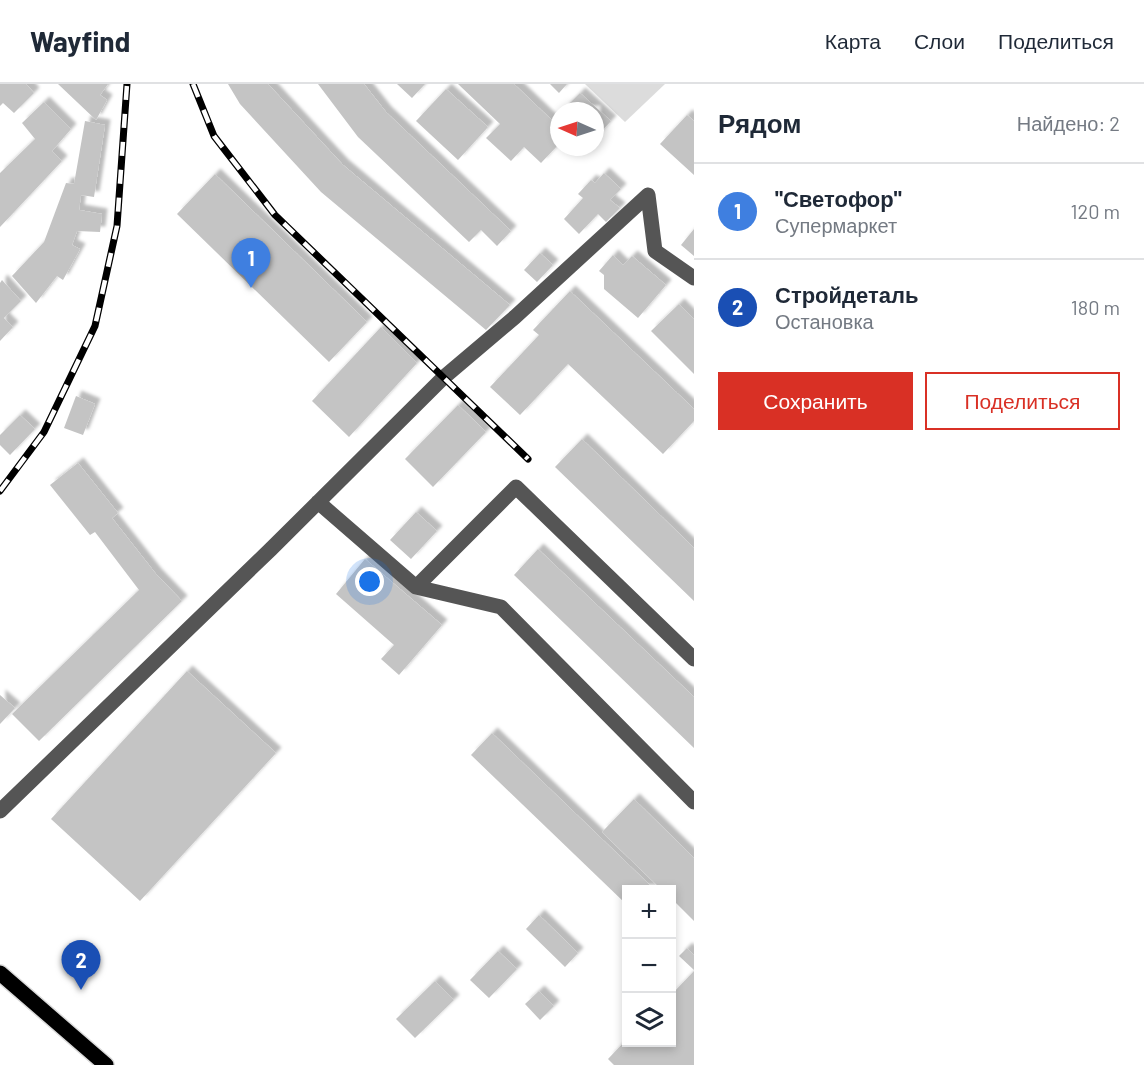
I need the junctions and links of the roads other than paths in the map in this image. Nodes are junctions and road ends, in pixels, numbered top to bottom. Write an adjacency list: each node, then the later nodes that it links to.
1 (694, 278): 2 (lane)
2 (318, 502): 3 (lane); 6 (lane)
3 (416, 587): 4 (lane); 5 (lane)
4 (694, 659)
5 (694, 802)
6 (0, 812)
7 (0, 973): 8 (main road)
8 (106, 1065)

